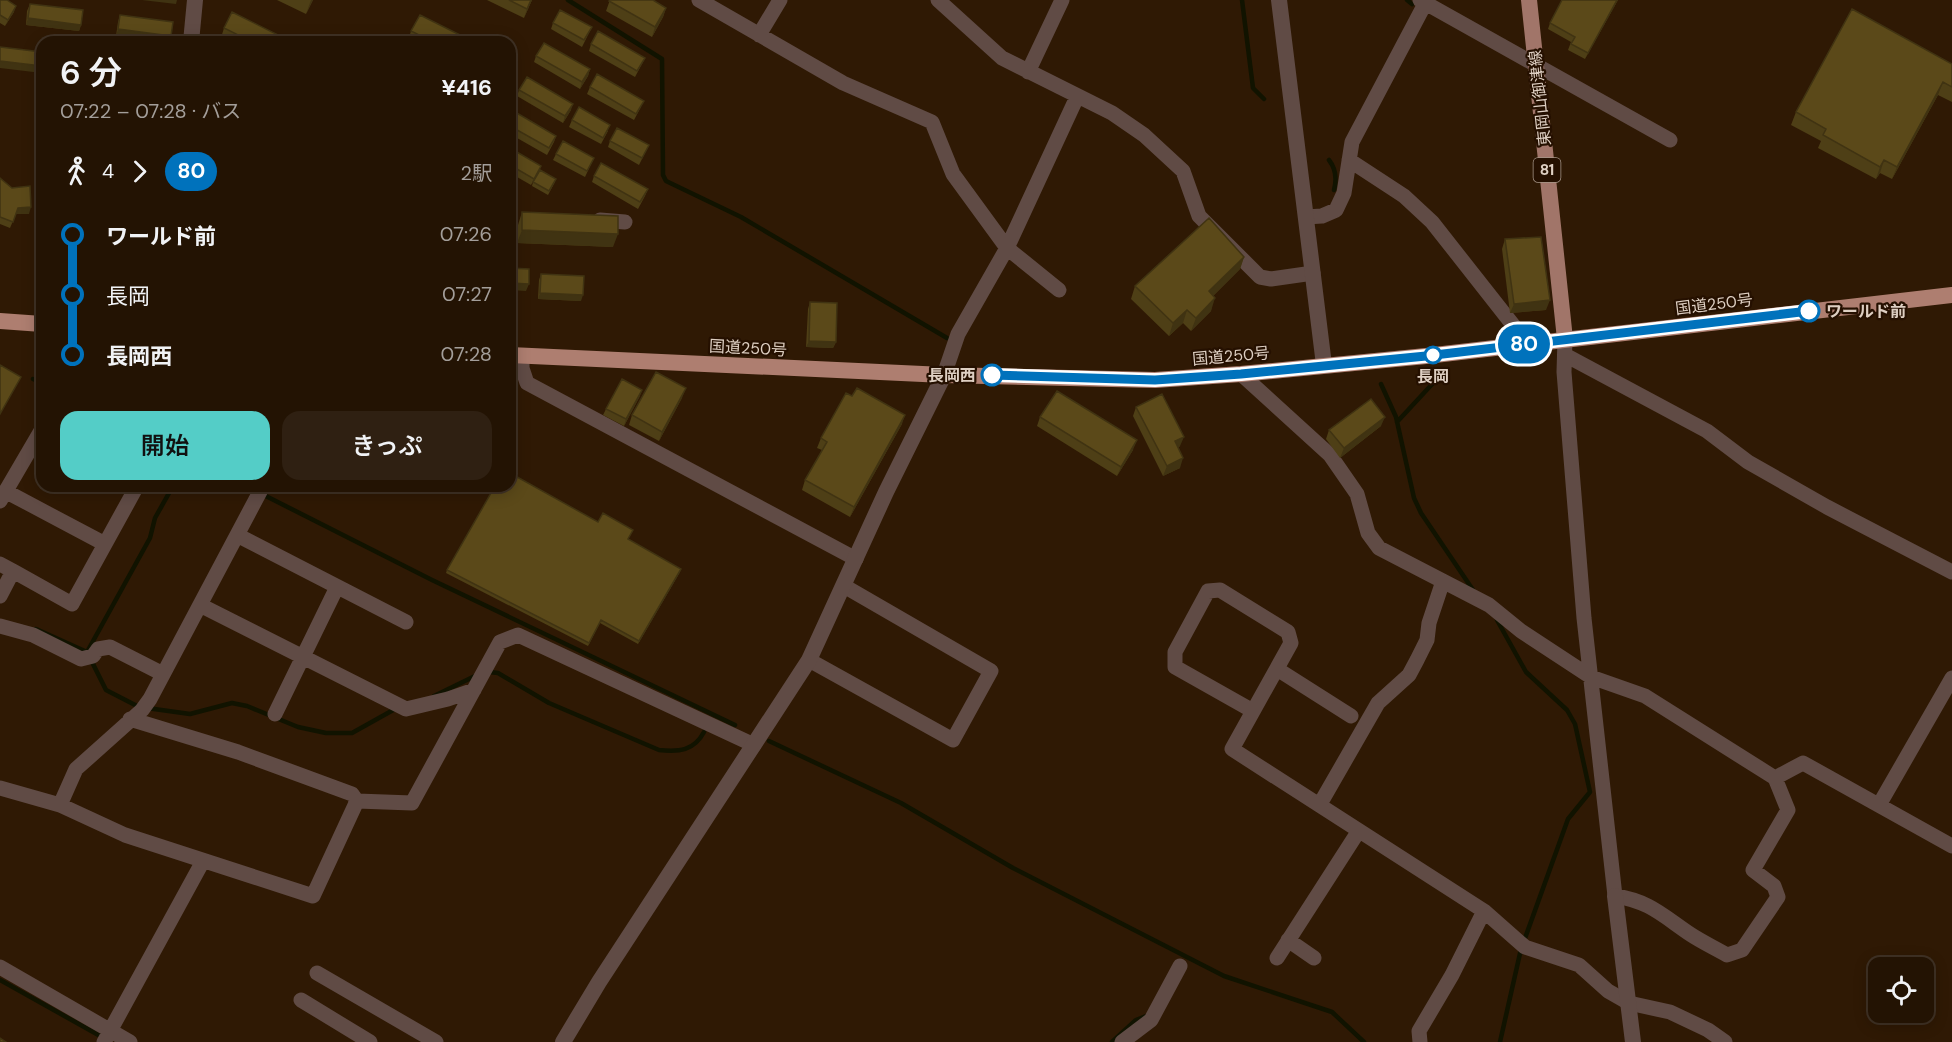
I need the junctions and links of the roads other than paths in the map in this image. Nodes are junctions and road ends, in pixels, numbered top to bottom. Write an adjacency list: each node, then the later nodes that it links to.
1 (195, 0): 10 (street)
2 (699, 0): 9 (street)
3 (780, 0): 9 (street)
4 (938, 0): 12 (street)
5 (1062, 0): 12 (street)
6 (1279, 0): 16 (street)
7 (1529, 0): 11 (main road, 東岡山御津線 / 81)
8 (1424, 2): 11 (street); 15 (street)
9 (759, 35): 19 (street)
10 (192, 36)
11 (1536, 64): 14 (street); 25 (main road, 東岡山御津線 / 81)
12 (1028, 72): 13 (street)
13 (1077, 97): 19 (street); 20 (street)
14 (1670, 140)
15 (1349, 160): 16 (street); 26 (street)
16 (1306, 217): 20 (street)
17 (579, 218): 18 (street)
18 (625, 222)
19 (1007, 248): 21 (street); 30 (street)
20 (1313, 273): 29 (street)
21 (1059, 290)
22 (1952, 295): 25 (highway, 国道250号)
23 (0, 321): 24 (highway)
24 (36, 324)
25 (1565, 339): 26 (highway, 国道250号); 28 (street)
26 (1528, 344): 29 (highway, 国道250号)
27 (516, 356): 30 (highway, 国道250号); 38 (street)
28 (1567, 356): 40 (street); 52 (street)
29 (1324, 365): 31 (highway, 国道250号)
30 (944, 375): 31 (highway, 国道250号); 38 (street)
31 (1246, 379): 41 (street)
32 (36, 439): 35 (street)
33 (134, 492): 37 (street)
34 (259, 492): 36 (street)
35 (3, 496): 37 (street)
36 (237, 535): 42 (street); 45 (street)
37 (105, 544): 39 (street)
38 (856, 559): 43 (street)
39 (7, 568): 44 (street)
40 (1952, 572)
41 (1443, 582): 52 (street); 63 (street)
42 (337, 586): 46 (street); 48 (street)
43 (844, 586): 49 (street); 49 (street)
44 (0, 596)
45 (200, 605): 48 (street); 51 (street)
46 (406, 622)
47 (0, 626): 51 (street)
48 (303, 657): 54 (street); 57 (street)
49 (809, 660): 59 (street)
50 (1277, 669): 56 (street); 56 (street); 58 (street)
51 (163, 674): 55 (street)
52 (1591, 677): 60 (street); 69 (street)
53 (1952, 678): 65 (street)
54 (480, 679): 59 (street); 62 (street)
55 (140, 711): 62 (street); 64 (street)
56 (1254, 711): 63 (street)
57 (274, 714)
58 (1351, 716)
59 (754, 745): 83 (street)
60 (1775, 778): 65 (street); 69 (street)
61 (0, 788): 64 (street)
62 (357, 801): 68 (street)
63 (1320, 804): 66 (street)
64 (60, 805): 68 (street)
65 (1879, 805): 67 (street)
66 (1358, 832): 70 (street); 71 (street)
67 (1952, 846)
68 (203, 861): 79 (street)
69 (1615, 896): 78 (street)
70 (1484, 911): 78 (street); 85 (street)
71 (1288, 940): 72 (street); 73 (street)
72 (1277, 958)
73 (1314, 958)
74 (1180, 966): 84 (street)
75 (0, 968): 79 (street)
76 (317, 973): 82 (street)
77 (301, 1000): 81 (street)
78 (1629, 1003): 86 (street); 87 (street)
79 (107, 1038): 80 (street)
80 (130, 1042)
81 (370, 1042)
82 (436, 1042)
83 (563, 1042)
84 (1122, 1042)
85 (1420, 1042)
86 (1633, 1042)
87 (1725, 1042)

